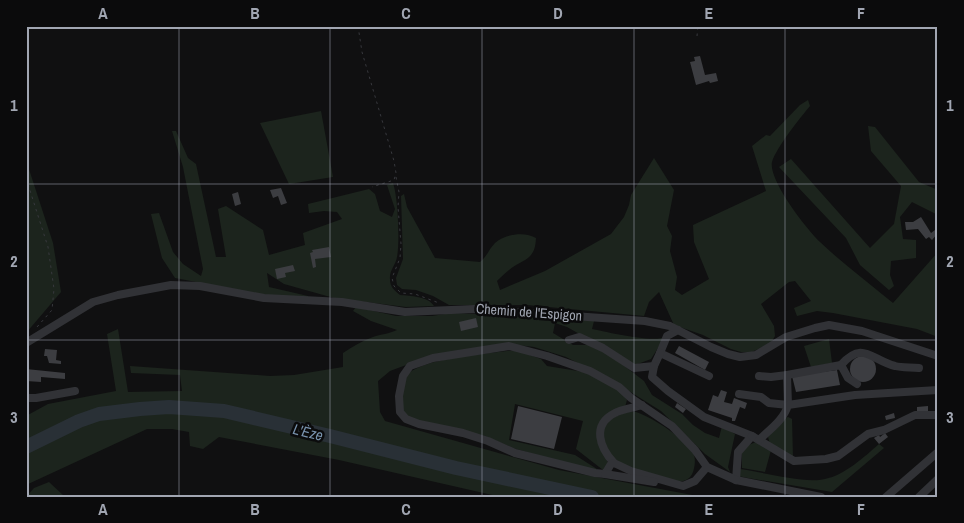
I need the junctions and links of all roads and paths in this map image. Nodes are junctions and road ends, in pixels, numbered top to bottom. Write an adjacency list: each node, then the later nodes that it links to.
1 (358, 26): 4 (path)
2 (698, 26): 3 (path)
3 (697, 36)
4 (396, 176): 6 (path); 7 (path)
5 (26, 178): 9 (path)
6 (372, 187)
7 (451, 309): 8 (street, Chemin de l'Espigon); 11 (street, Chemin de l'Espigon)
8 (678, 330): 12 (street); 13 (street, Chemin de l'Espigon)
9 (33, 331)
10 (569, 340): 15 (street)
11 (26, 343)
12 (660, 353): 15 (street); 18 (street)
13 (938, 356)
14 (841, 365): 16 (street); 17 (street); 20 (street)
15 (654, 366): 28 (street)
16 (919, 368)
17 (787, 375): 19 (street); 26 (street)
18 (708, 376)
19 (759, 376)
20 (858, 384)
21 (938, 390): 26 (street)
22 (75, 391): 24 (street)
23 (739, 394): 26 (street)
24 (26, 398)
25 (642, 405): 30 (street); 31 (street); 32 (street)
26 (788, 405): 28 (street)
27 (938, 415): 28 (street)
28 (755, 438): 34 (street)
29 (938, 452): 38 (street)
30 (614, 463): 32 (street); 35 (street)
31 (707, 467): 34 (street); 35 (street)
32 (605, 474): 35 (street)
33 (938, 479): 39 (street)
34 (736, 480): 36 (street)
35 (675, 484)
36 (806, 495): 37 (street)
37 (821, 497)
38 (886, 497)
39 (919, 497)

